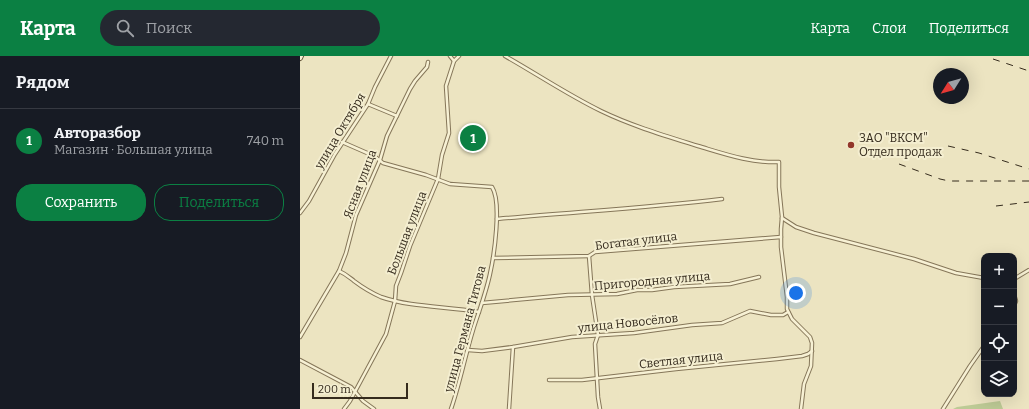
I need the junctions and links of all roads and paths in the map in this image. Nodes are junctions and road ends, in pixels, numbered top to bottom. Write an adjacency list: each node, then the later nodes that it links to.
1 (391, 56): 7 (street, улица Октября)
2 (450, 56): 5 (street)
3 (459, 56): 5 (street, Большая улица)
4 (505, 56): 14 (street)
5 (454, 61): 11 (street, Большая улица)
6 (428, 62): 8 (street, Ясная улица)
7 (368, 104): 8 (street); 9 (street, улица Октября)
8 (397, 116): 10 (street, Ясная улица)
9 (342, 142): 10 (street); 13 (street, улица Октября)
10 (380, 160): 11 (street); 20 (street, Ясная улица)
11 (438, 179): 15 (street, улица Германа Титова); 25 (street, Большая улица)
12 (722, 199): 15 (street)
13 (300, 213)
14 (782, 217): 16 (street); 22 (street)
15 (497, 219): 18 (street, улица Германа Титова)
16 (781, 237): 17 (street, Богатая улица); 28 (street)
17 (589, 256): 18 (street, Богатая улица); 24 (street)
18 (493, 258): 26 (street, улица Германа Титова)
19 (1029, 270): 23 (street)
20 (339, 272): 25 (street); 30 (street, Ясная улица)
21 (759, 277): 24 (street, Пригородная улица)
22 (981, 277)
23 (1017, 277)
24 (592, 295): 26 (street, Пригородная улица); 29 (street)
25 (395, 301): 27 (street); 38 (street, Большая улица)
26 (482, 303): 27 (street, улица Германа Титова)
27 (479, 312): 32 (street, улица Германа Титова)
28 (788, 312): 29 (street, улица Новосёлов); 33 (street)
29 (598, 336): 31 (street, улица Новосёлов); 36 (street)
30 (300, 337)
31 (513, 347): 32 (street, улица Новосёлов); 42 (street)
32 (468, 350): 41 (street, улица Германа Титова)
33 (812, 350): 36 (street, Светлая улица); 44 (street)
34 (981, 350): 45 (street)
35 (300, 360): 38 (street)
36 (598, 378): 37 (street, Светлая улица); 43 (street)
37 (549, 380)
38 (355, 392): 39 (street, Большая улица); 40 (street)
39 (344, 409)
40 (374, 409)
41 (451, 409)
42 (509, 409)
43 (600, 409)
44 (801, 409)
45 (943, 409)

